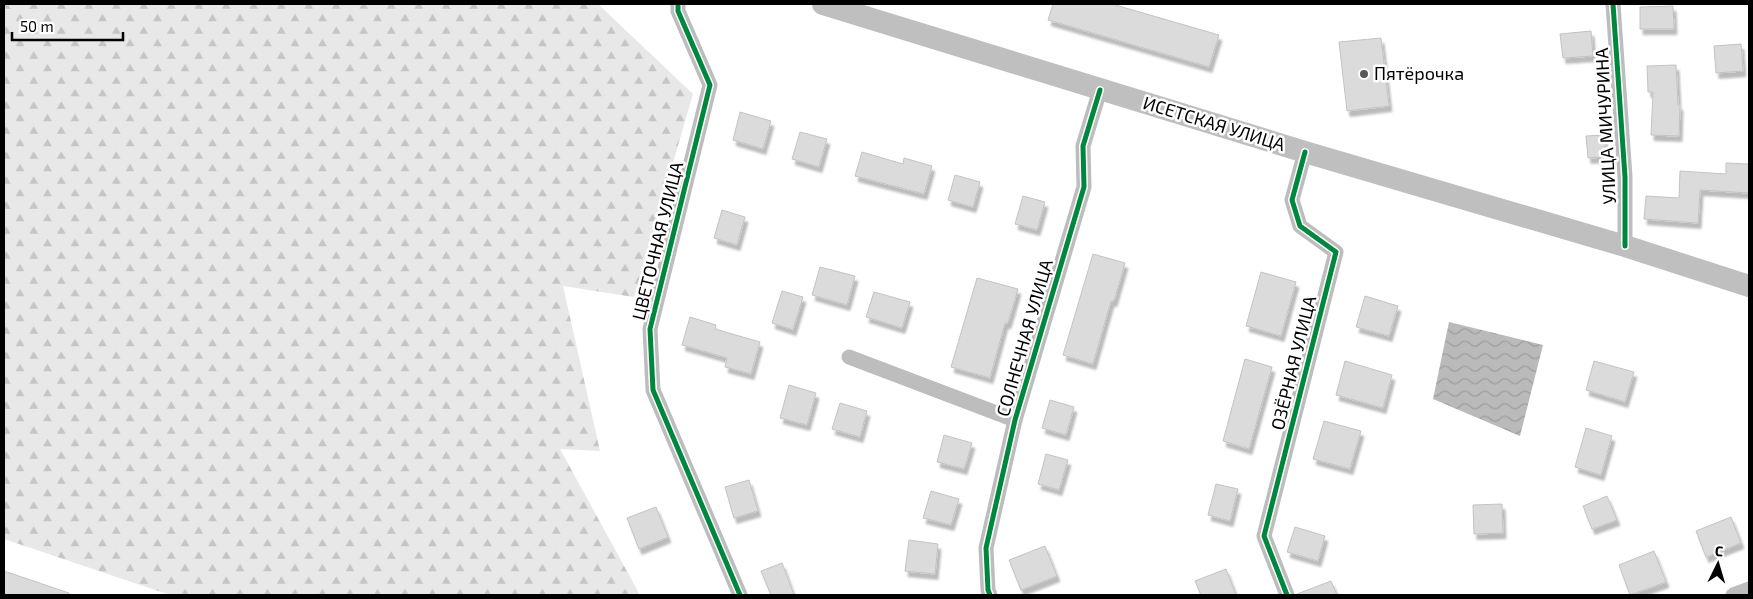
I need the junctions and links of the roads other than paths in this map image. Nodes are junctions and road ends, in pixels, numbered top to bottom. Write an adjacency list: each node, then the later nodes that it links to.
1 (678, 4): 11 (street, ЦВЕТОЧНАЯ УЛИЦА)
2 (823, 4): 4 (main road, ИСЕТСКАЯ УЛИЦА)
3 (1613, 4): 6 (street, УЛИЦА МИЧУРИНА)
4 (1100, 90): 5 (main road, ИСЕТСКАЯ УЛИЦА); 9 (street, СОЛНЕЧНАЯ УЛИЦА)
5 (1305, 152): 6 (main road, ИСЕТСКАЯ УЛИЦА); 13 (street, ОЗЁРНАЯ УЛИЦА)
6 (1625, 246): 7 (main road, ИСЕТСКАЯ УЛИЦА)
7 (1749, 286)
8 (849, 357): 9 (street)
9 (1015, 420): 12 (street, СОЛНЕЧНАЯ УЛИЦА)
10 (1749, 589): 14 (street)
11 (740, 595)
12 (990, 595)
13 (1287, 595)
14 (1733, 595)

